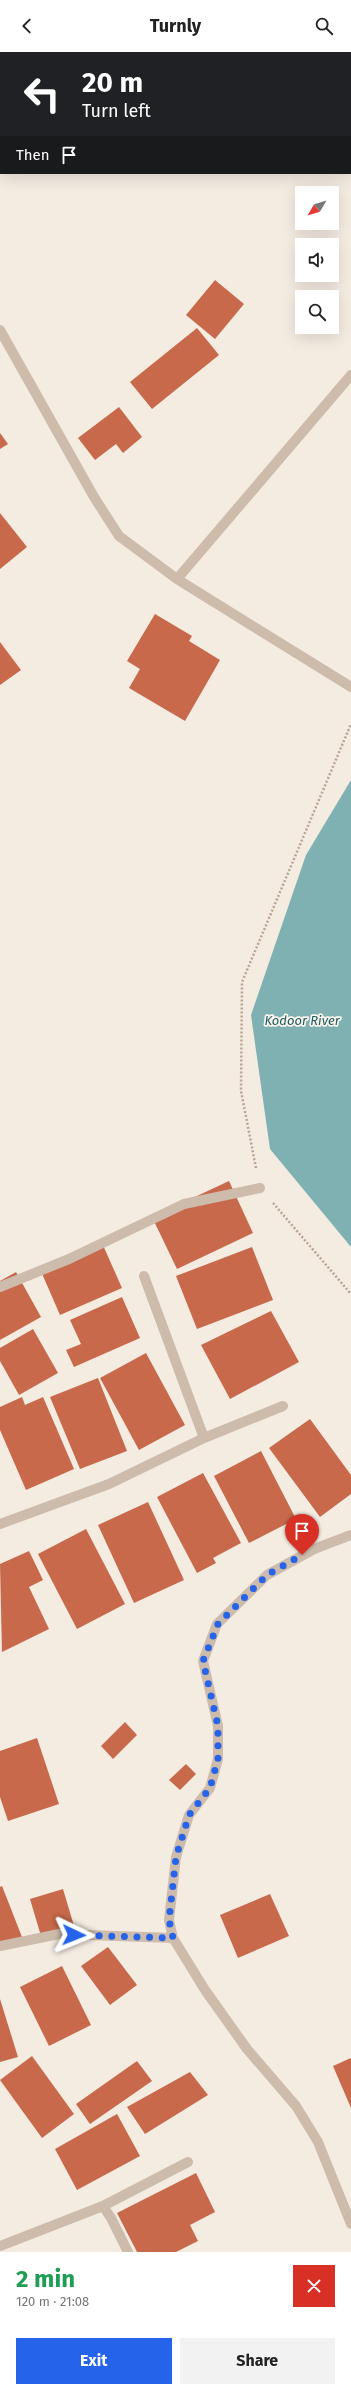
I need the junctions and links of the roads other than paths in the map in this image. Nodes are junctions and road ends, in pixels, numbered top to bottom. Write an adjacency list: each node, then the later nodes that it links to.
1 (0, 330): 3 (street)
2 (351, 375): 3 (street)
3 (177, 579): 4 (street)
4 (351, 687)
5 (260, 1188): 7 (street)
6 (144, 1276): 9 (street)
7 (0, 1287)
8 (283, 1406): 9 (street)
9 (204, 1438): 10 (street)
10 (0, 1523)
11 (351, 1535): 12 (street)
12 (173, 1938): 13 (street); 16 (street)
13 (0, 1946)
14 (188, 2162): 15 (street)
15 (103, 2206): 17 (street); 18 (street)
16 (351, 2224)
17 (0, 2246)
18 (128, 2252)

